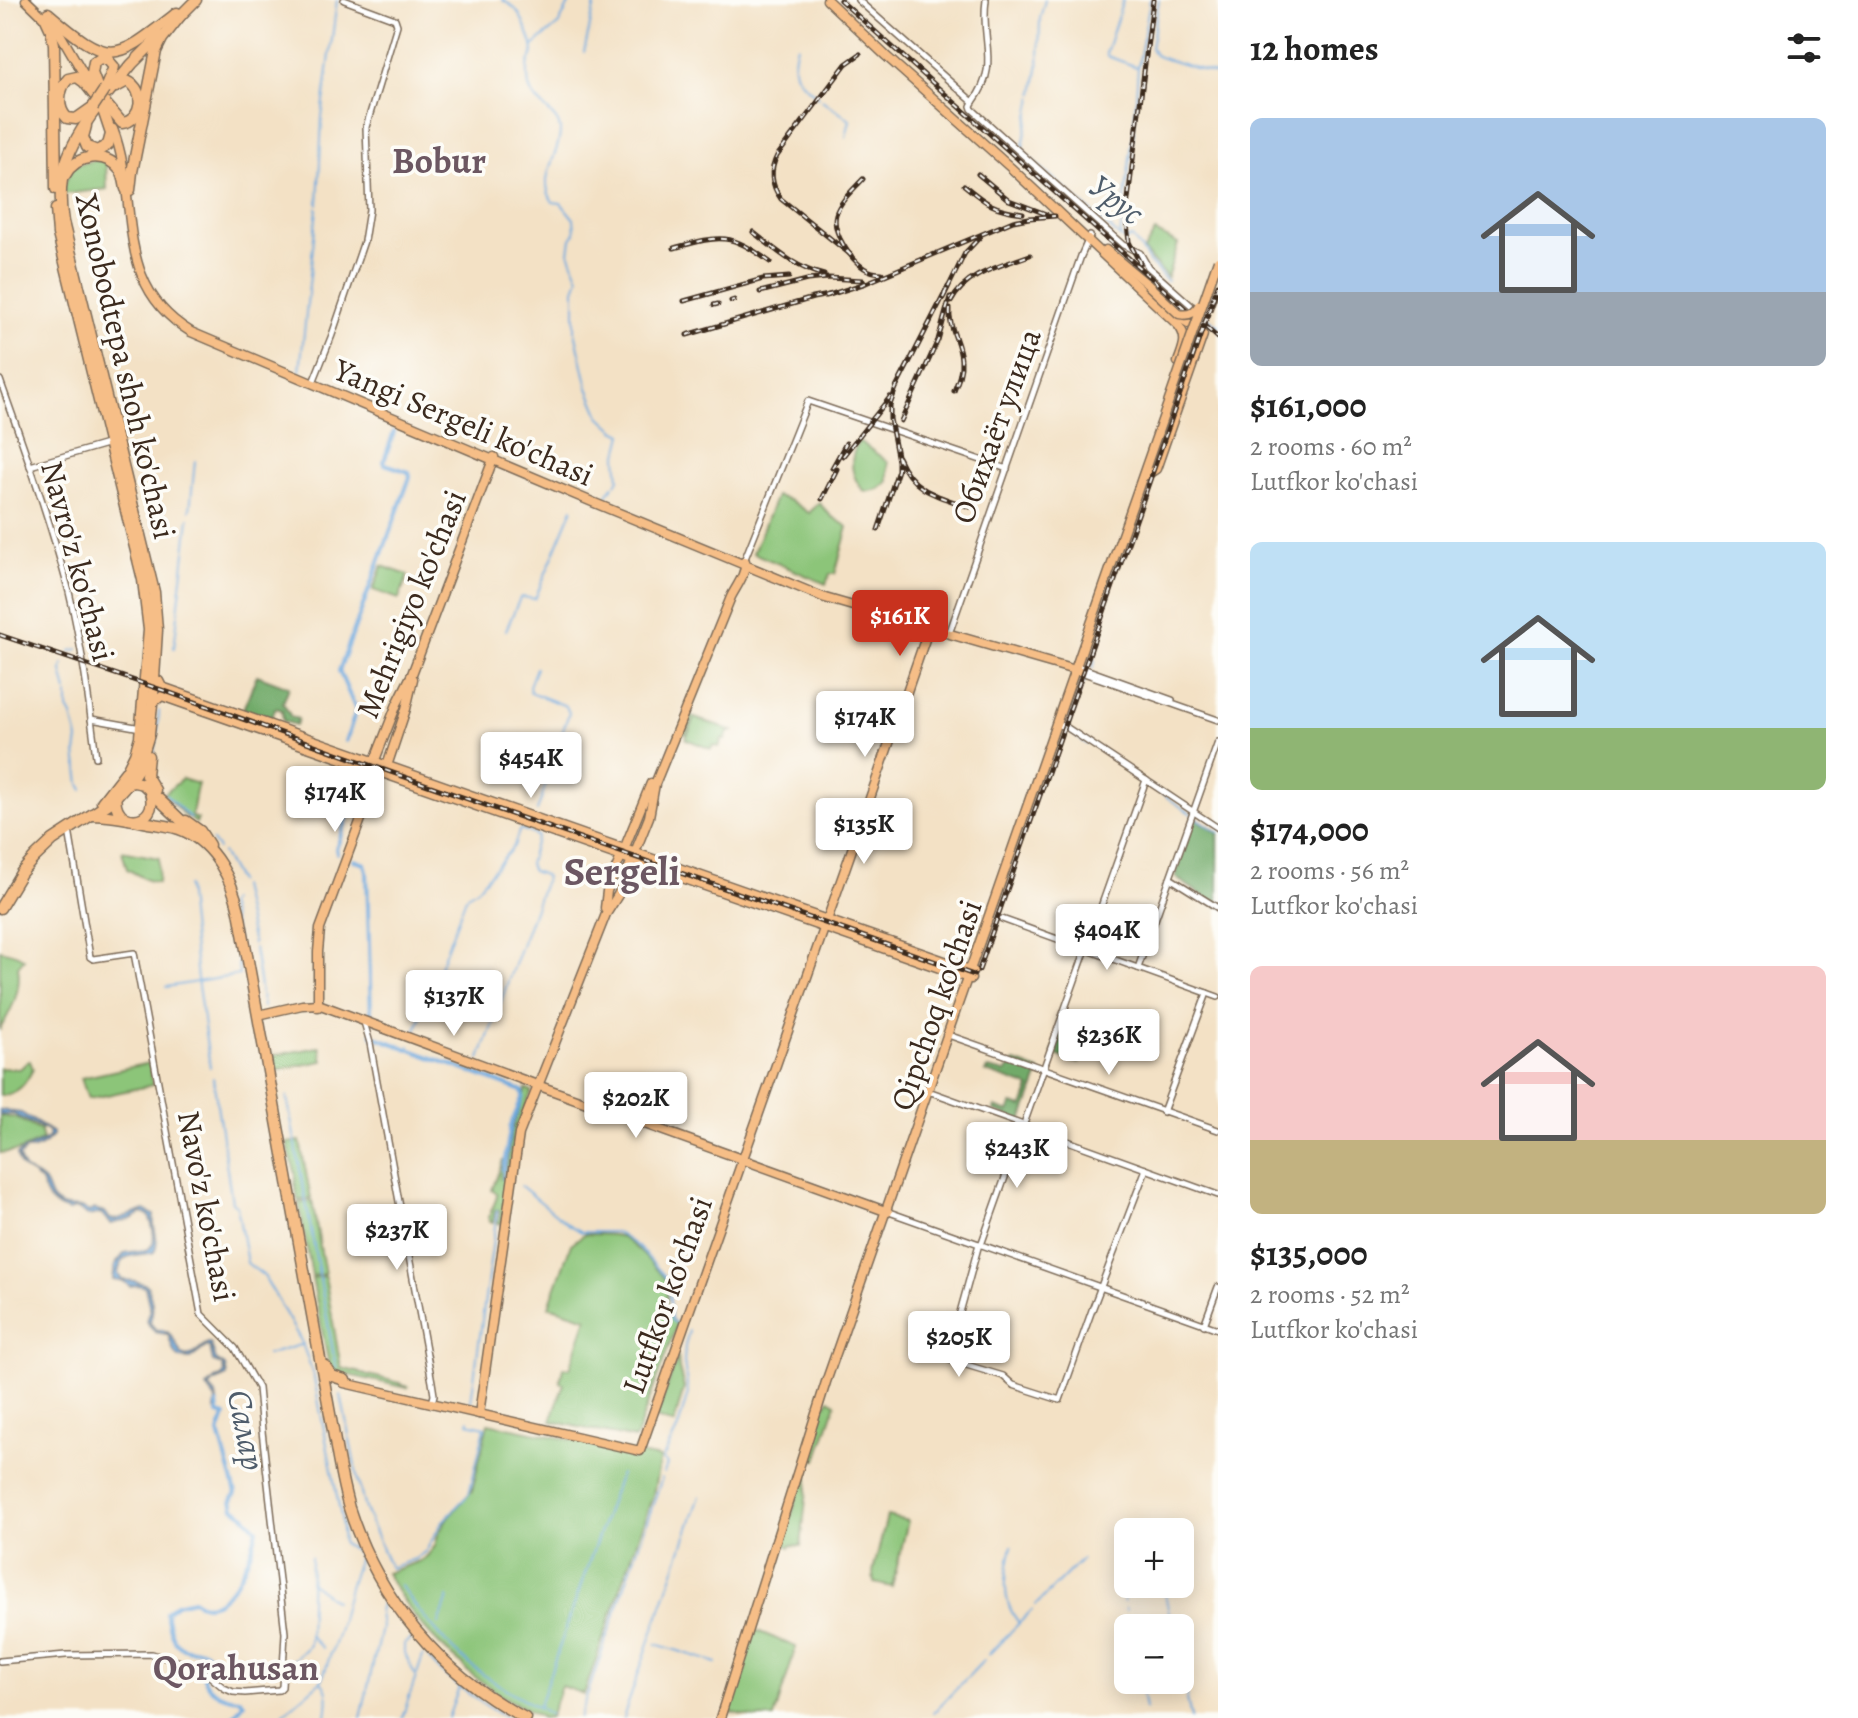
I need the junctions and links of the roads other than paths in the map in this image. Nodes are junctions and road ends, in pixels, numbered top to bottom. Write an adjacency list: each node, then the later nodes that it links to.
1 (26, 0): 9 (main road, Yangi Sergeli ko'chasi)
2 (33, 0): 9 (main road, Yangi Sergeli ko'chasi)
3 (193, 0): 8 (highway, Xonobodtepa shoh ko'chasi)
4 (344, 0): 28 (street)
5 (830, 0): 14 (main road)
6 (858, 0): 11 (street)
7 (986, 0): 11 (street)
8 (180, 13): 9 (highway); 10 (highway, Xonobodtepa shoh ko'chasi); 12 (highway)
9 (46, 15): 10 (main road, Yangi Sergeli ko'chasi); 13 (highway)
10 (100, 100): 12 (main road, Yangi Sergeli ko'chasi); 13 (highway, Xonobodtepa shoh ko'chasi)
11 (973, 102): 21 (street)
12 (128, 189): 13 (highway); 25 (main road, Yangi Sergeli ko'chasi)
13 (60, 203): 29 (highway, Xonobodtepa shoh ko'chasi); 32 (highway, Xonobodtepa shoh ko'chasi)
14 (1089, 238): 15 (main road); 22 (main road, Qipchoq ko'chasi); 35 (street, Обихаёт улица)
15 (1106, 250): 19 (main road, bridge); 23 (main road)
16 (1218, 250): 20 (street)
17 (1218, 260): 19 (main road, Qipchoq ko'chasi, bridge)
18 (1218, 271): 30 (main road, Qipchoq ko'chasi, bridge)
19 (1211, 279): 30 (main road, Qipchoq ko'chasi, bridge)
20 (1206, 296): 21 (street); 21 (street)
21 (1212, 303)
22 (1181, 353): 23 (main road); 24 (main road, Qipchoq ko'chasi)
23 (1197, 355): 26 (main road)
24 (1176, 368): 26 (main road); 38 (main road, Qipchoq ko'chasi)
25 (282, 369): 28 (main road, Yangi Sergeli ko'chasi); 31 (main road, Yangi Sergeli ko'chasi)
26 (1191, 373): 37 (main road)
27 (0, 380): 34 (street, Navro'z ko'chasi)
28 (314, 380): 31 (main road, Yangi Sergeli ko'chasi)
29 (105, 417): 32 (highway); 36 (highway, Xonobodtepa shoh ko'chasi)
30 (1160, 433): 37 (main road, Qipchoq ko'chasi); 38 (main road, Qipchoq ko'chasi)
31 (444, 436): 33 (main road, Yangi Sergeli ko'chasi)
32 (115, 437): 34 (street); 36 (highway, Xonobodtepa shoh ko'chasi); 39 (highway); 40 (highway)
33 (495, 458): 41 (main road, Yangi Sergeli ko'chasi); 59 (main road, Mehrigiyo ko'chasi)
34 (30, 466): 53 (street, Navro'z ko'chasi)
35 (1007, 469): 41 (street); 46 (street, Обихаёт улица)
36 (124, 474): 39 (highway, Xonobodtepa shoh ko'chasi); 40 (highway, Xonobodtepa shoh ko'chasi)
37 (1147, 475): 44 (main road, Qipchoq ko'chasi)
38 (1136, 493): 44 (main road, Qipchoq ko'chasi)
39 (128, 510): 40 (highway, Xonobodtepa shoh ko'chasi)
40 (138, 526): 42 (highway, Xonobodtepa shoh ko'chasi); 42 (highway)
41 (745, 564): 45 (main road, Yangi Sergeli ko'chasi); 51 (main road)
42 (150, 581): 43 (highway); 47 (highway, Xonobodtepa shoh ko'chasi); 48 (highway)
43 (159, 621): 47 (highway, Xonobodtepa shoh ko'chasi); 50 (highway)
44 (1093, 623): 49 (main road, Qipchoq ko'chasi)
45 (929, 627): 46 (main road, Yangi Sergeli ko'chasi); 80 (main road, Lutfkor ko'chasi)
46 (950, 632): 49 (main road, Yangi Sergeli ko'chasi)
47 (155, 645): 48 (highway, Xonobodtepa shoh ko'chasi); 55 (highway, Xonobodtepa shoh ko'chasi)
48 (149, 662): 55 (highway); 62 (highway, Xonobodtepa shoh ko'chasi)
49 (1081, 670): 52 (street); 54 (main road, Qipchoq ko'chasi)
50 (161, 691): 55 (highway); 59 (main road)
51 (685, 710): 70 (main road); 71 (main road)
52 (1218, 718)
53 (91, 719): 55 (street); 57 (street, Navro'z ko'chasi)
54 (1060, 719): 60 (street); 83 (main road, Qipchoq ko'chasi)
55 (149, 726): 58 (highway, Xonobodtepa shoh ko'chasi); 63 (highway); 69 (highway)
56 (1218, 742): 64 (street)
57 (96, 757)
58 (142, 760): 61 (highway); 62 (highway, Xonobodtepa shoh ko'chasi)
59 (379, 769): 70 (main road); 86 (main road, Mehrigiyo ko'chasi)
60 (1145, 782): 64 (street); 81 (street)
61 (148, 788): 62 (highway); 65 (highway); 66 (highway)
62 (121, 789): 63 (highway); 65 (highway)
63 (93, 812): 65 (highway); 68 (highway); 72 (highway)
64 (1192, 813): 67 (street); 73 (street)
65 (132, 820): 66 (highway)
66 (181, 827): 69 (highway); 79 (highway)
67 (1218, 828)
68 (69, 830): 72 (highway); 113 (street, Navo'z ko'chasi)
69 (209, 845): 79 (highway)
70 (622, 853): 71 (main road); 91 (main road)
71 (633, 856): 74 (main road); 74 (main road); 91 (main road)
72 (19, 872): 75 (highway)
73 (1170, 878): 77 (street); 82 (street)
74 (710, 883): 80 (main road)
75 (4, 897): 76 (highway)
76 (0, 907)
77 (1218, 908)
78 (1002, 919): 81 (street)
79 (243, 923): 87 (highway)
80 (825, 923): 83 (main road); 97 (main road, Lutfkor ko'chasi)
81 (1086, 949): 82 (street); 90 (street)
82 (1138, 968): 84 (street)
83 (970, 974): 89 (main road, Qipchoq ko'chasi)
84 (1207, 993): 85 (street); 93 (street)
85 (1218, 997)
86 (317, 1005): 87 (main road); 88 (main road)
87 (260, 1015): 99 (highway)
88 (364, 1022): 91 (main road); 110 (street)
89 (951, 1033): 90 (street); 92 (main road, Qipchoq ko'chasi); 96 (main road, Qipchoq ko'chasi)
90 (1044, 1069): 93 (street); 94 (street)
91 (536, 1086): 97 (main road); 111 (main road)
92 (931, 1092): 94 (street); 96 (main road, Qipchoq ko'chasi)
93 (1163, 1112): 95 (street)
94 (1024, 1126): 98 (street); 102 (street)
95 (1218, 1130)
96 (913, 1139): 101 (main road, Qipchoq ko'chasi)
97 (742, 1160): 101 (main road); 111 (main road, Lutfkor ko'chasi)
98 (1145, 1169): 100 (street); 104 (street)
99 (289, 1177): 107 (highway); 112 (highway)
100 (1218, 1195)
101 (887, 1211): 102 (street); 117 (main road, Qipchoq ko'chasi)
102 (980, 1245): 104 (street); 104 (street)
103 (1218, 1287): 105 (street)
104 (1102, 1288): 105 (street)
105 (1204, 1325): 106 (street)
106 (1218, 1329)
107 (325, 1366): 108 (highway); 109 (highway)
108 (344, 1382): 109 (highway); 110 (main road)
109 (330, 1396): 112 (highway)
110 (432, 1402): 111 (main road)
111 (478, 1412)
112 (336, 1436): 114 (highway)
113 (0, 1661)
114 (455, 1668): 115 (highway); 116 (highway)
115 (525, 1718)
116 (534, 1718)
117 (722, 1718)

